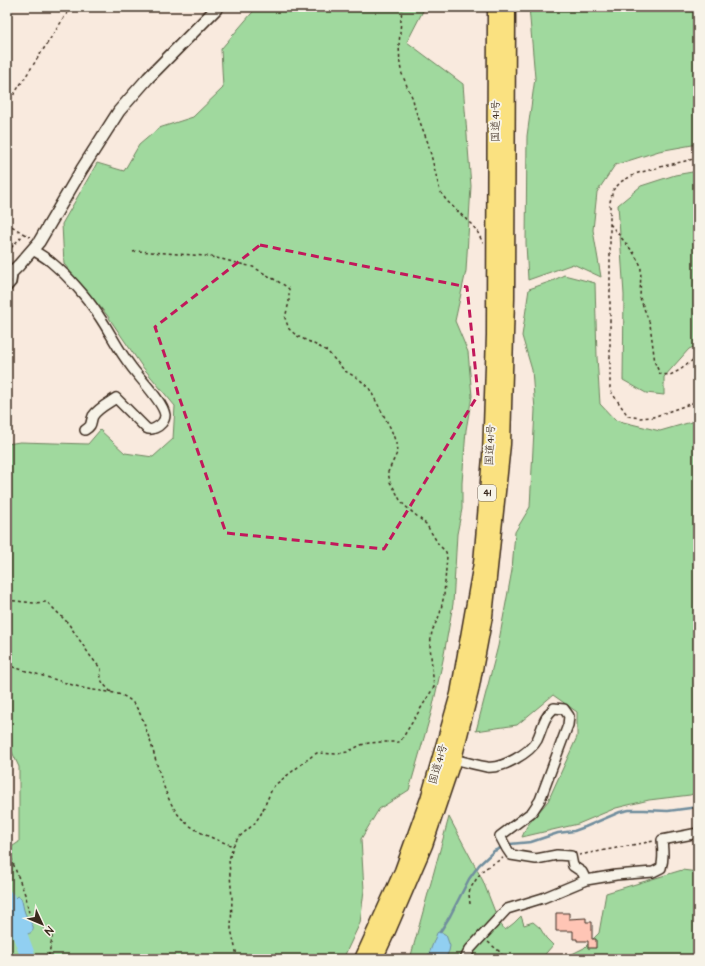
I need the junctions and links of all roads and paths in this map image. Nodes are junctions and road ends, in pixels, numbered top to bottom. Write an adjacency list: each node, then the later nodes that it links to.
1 (71, 7): 6 (path)
2 (218, 7): 12 (street)
3 (402, 7): 11 (path)
4 (495, 7): 35 (highway, 国道41号 / 41)
5 (508, 7): 23 (highway, 国道41号 / 41)
6 (7, 105)
7 (698, 158): 9 (path)
8 (7, 223): 10 (path)
9 (609, 223): 17 (path); 18 (path)
10 (24, 234): 12 (path); 13 (path)
11 (483, 244)
12 (36, 246): 15 (street); 19 (street)
13 (7, 252)
14 (133, 252): 27 (path)
15 (9, 275): 16 (lane)
16 (7, 290)
17 (698, 356)
18 (698, 401)
19 (85, 430)
20 (7, 600): 22 (path)
21 (7, 664): 22 (path)
22 (111, 692): 27 (path)
23 (454, 759): 28 (street); 36 (highway, 国道41号 / 41)
24 (698, 833): 25 (street)
25 (662, 840): 29 (path); 30 (street)
26 (7, 841): 33 (path)
27 (233, 846): 34 (path)
28 (507, 849): 29 (street); 31 (path)
29 (571, 856): 30 (street)
30 (586, 880): 32 (street)
31 (470, 904)
32 (482, 936): 37 (street); 38 (path)
33 (48, 959)
34 (236, 959)
35 (362, 959)
36 (375, 959)
37 (465, 959)
38 (505, 959)

